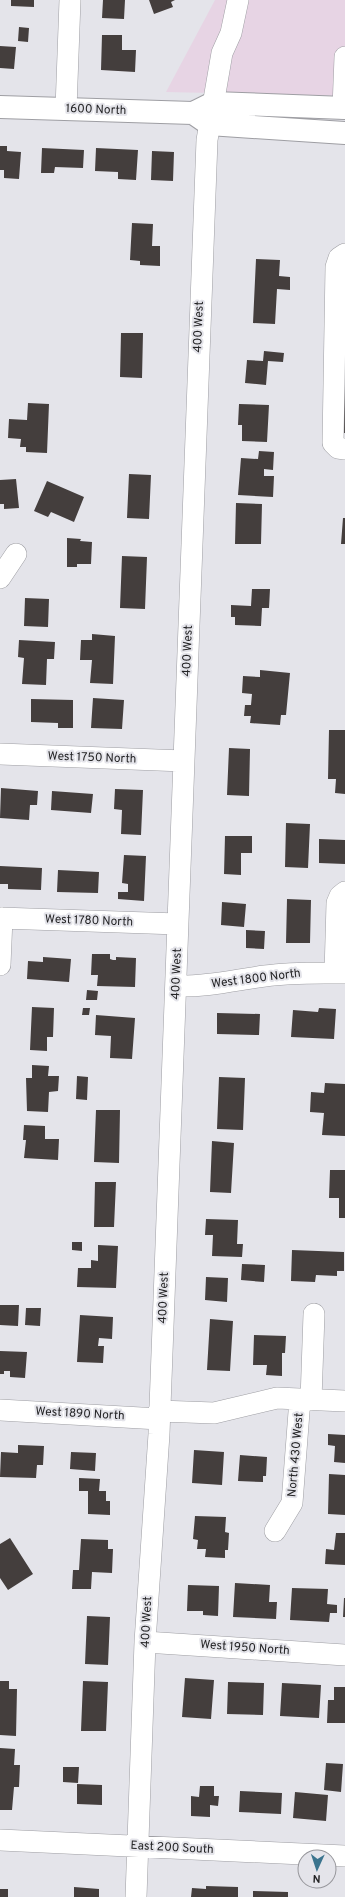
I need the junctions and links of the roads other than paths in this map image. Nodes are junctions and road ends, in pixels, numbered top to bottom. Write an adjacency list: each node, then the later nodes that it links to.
1 (70, 0): 7 (street)
2 (238, 0): 4 (street)
3 (345, 66): 6 (street)
4 (213, 102): 6 (main road); 8 (main road)
5 (0, 107): 7 (main road, 1600 North)
6 (344, 108)
7 (66, 109): 8 (main road, 1600 North)
8 (201, 119): 9 (main road, 1600 North); 15 (street, 400 West)
9 (345, 133)
10 (345, 254): 11 (street)
11 (345, 449)
12 (16, 554): 13 (street)
13 (0, 578)
14 (0, 754): 15 (street, West 1750 North)
15 (184, 761): 18 (street, 400 West)
16 (341, 898): 20 (street)
17 (1, 918): 18 (street, West 1780 North); 19 (street)
18 (178, 924): 21 (street, 400 West)
19 (0, 965)
20 (340, 973): 21 (street, West 1800 North)
21 (177, 986): 26 (street, 400 West)
22 (314, 1314): 23 (street, North 430 West)
23 (306, 1399): 24 (street, West 1890 North); 26 (street, West 1890 North); 27 (street, North 430 West)
24 (345, 1401)
25 (0, 1410): 26 (street, West 1890 North)
26 (159, 1415): 28 (street, 400 West)
27 (275, 1531)
28 (145, 1642): 29 (street, West 1950 North); 31 (street, 400 West)
29 (345, 1655)
30 (0, 1840): 31 (street, East 200 South)
31 (138, 1846): 32 (street, East 200 South); 33 (street, 400 West)
32 (345, 1856)
33 (136, 1897)

